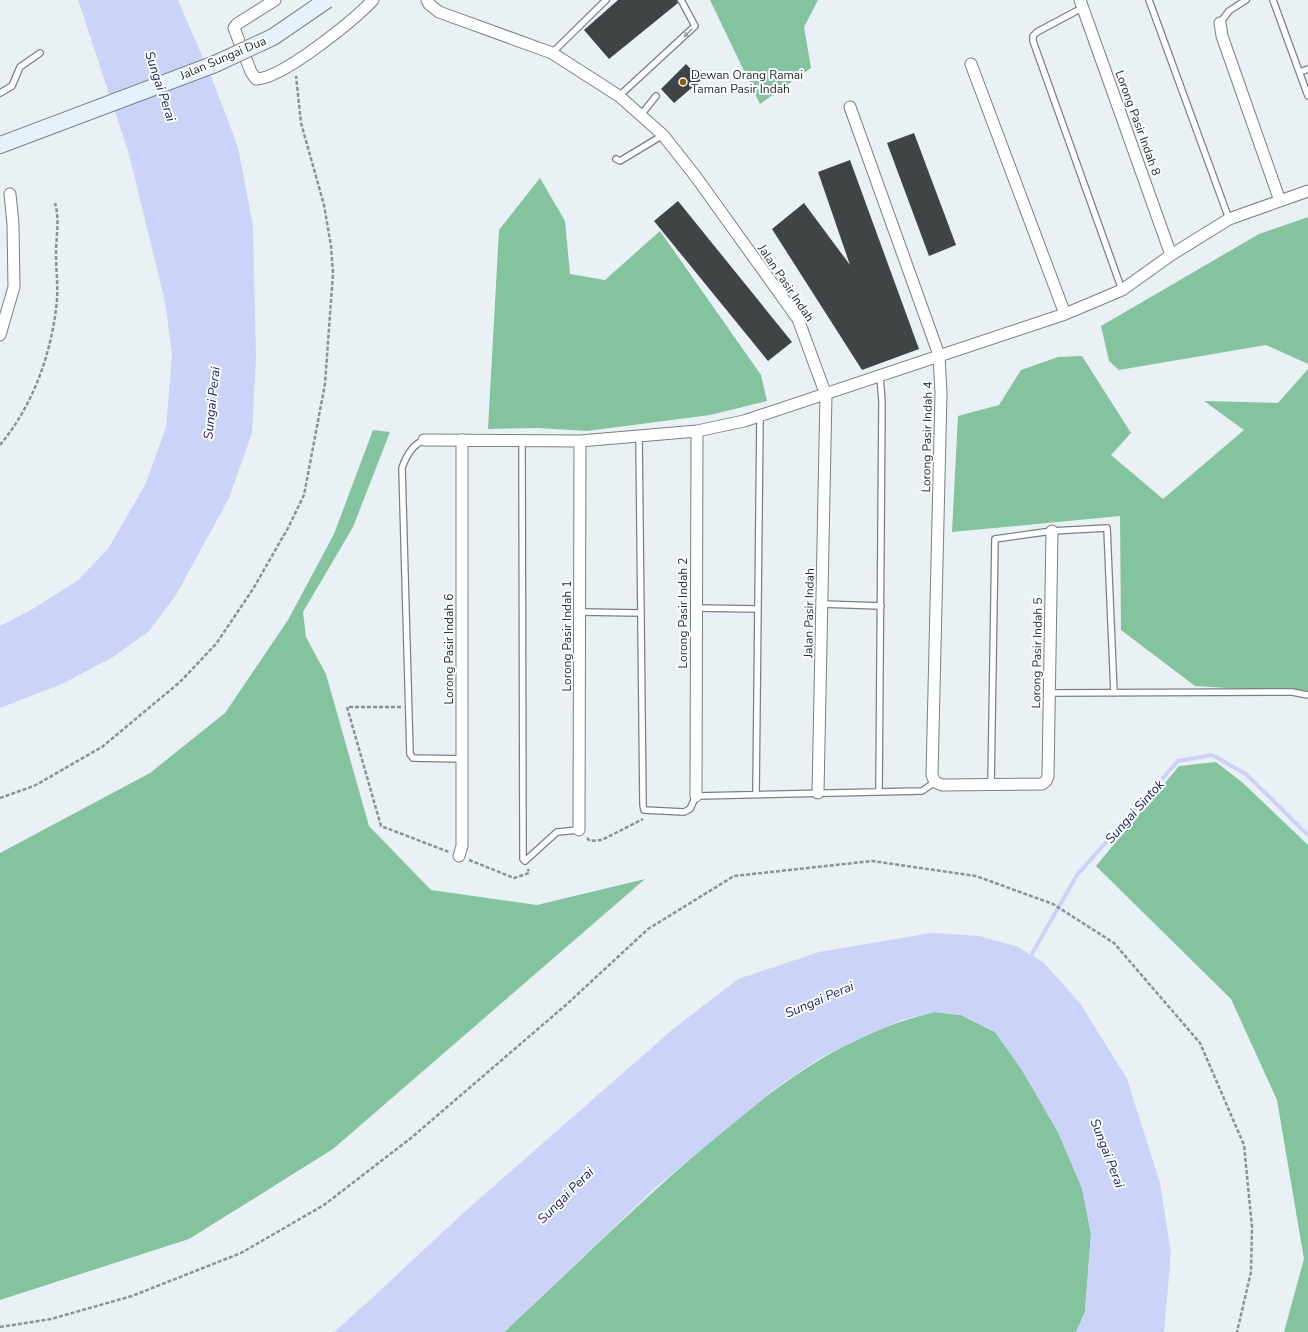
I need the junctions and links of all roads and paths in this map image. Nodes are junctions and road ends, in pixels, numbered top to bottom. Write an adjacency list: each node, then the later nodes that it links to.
1 (275, 0): 14 (street)
2 (327, 0): 25 (main road, Jalan Sungai Dua, bridge)
3 (373, 0): 14 (street)
4 (427, 0): 13 (street, Jalan Pasir Indah)
5 (606, 0): 13 (lane)
6 (681, 0): 19 (lane, one-way to 19)
7 (1149, 0): 31 (lane)
8 (1246, 0): 11 (lane)
9 (1273, 0): 17 (lane)
10 (1081, 4): 32 (street, Lorong Pasir Indah 8); 33 (lane)
11 (1220, 23): 29 (street)
12 (40, 53): 18 (lane)
13 (552, 53): 19 (street, Jalan Pasir Indah)
14 (296, 61): 65 (path)
15 (971, 64): 34 (street)
16 (1308, 69): 17 (lane)
17 (1300, 72): 21 (lane)
18 (0, 94)
19 (619, 96): 23 (street, Jalan Pasir Indah)
20 (656, 96): 23 (lane)
21 (1308, 96)
22 (850, 107): 36 (street, Lorong Pasir Indah 4)
23 (640, 116): 24 (street, Jalan Pasir Indah)
24 (663, 135): 26 (lane); 38 (street, Jalan Pasir Indah)
25 (0, 145)
26 (616, 159)
27 (1308, 191): 29 (street)
28 (10, 194): 35 (street)
29 (1280, 201): 31 (street)
30 (55, 203): 46 (path)
31 (1229, 219): 32 (street)
32 (1172, 255): 33 (street)
33 (1122, 290): 34 (street)
34 (1065, 314): 36 (street)
35 (0, 335)
36 (939, 356): 37 (street); 59 (street, Lorong Pasir Indah 4)
37 (880, 376): 38 (street); 49 (lane)
38 (826, 395): 39 (street); 48 (street, Jalan Pasir Indah)
39 (760, 417): 40 (street); 51 (lane)
40 (697, 431): 41 (street); 50 (street, Lorong Pasir Indah 2)
41 (639, 436): 45 (street); 53 (lane)
42 (424, 440): 43 (street); 57 (lane)
43 (462, 440): 44 (street); 58 (street, Lorong Pasir Indah 6)
44 (522, 441): 45 (street); 69 (lane)
45 (580, 441): 52 (street, Lorong Pasir Indah 1)
46 (0, 445)
47 (1052, 531): 54 (street, Lorong Pasir Indah 5); 55 (lane); 60 (lane)
48 (822, 604): 49 (lane); 62 (street, Jalan Pasir Indah)
49 (881, 606): 61 (lane)
50 (696, 608): 51 (lane); 64 (street, Lorong Pasir Indah 2)
51 (758, 609): 63 (lane)
52 (580, 612): 53 (lane); 67 (street, Lorong Pasir Indah 1)
53 (641, 613): 66 (lane)
54 (1049, 693): 55 (lane); 60 (street, Lorong Pasir Indah 5)
55 (1114, 693): 56 (lane)
56 (1308, 695)
57 (410, 707): 58 (lane); 68 (path)
58 (462, 759): 68 (street, Lorong Pasir Indah 6)
59 (935, 782): 60 (street); 61 (lane)
60 (991, 785)
61 (879, 792): 62 (lane)
62 (818, 793): 63 (lane)
63 (756, 794): 64 (lane)
64 (696, 796): 66 (lane)
65 (0, 798)
66 (647, 812): 67 (path)
67 (579, 830): 69 (lane)
68 (459, 856): 69 (path)
69 (525, 861)
70 (0, 1327): 71 (path)
71 (1237, 1332)

